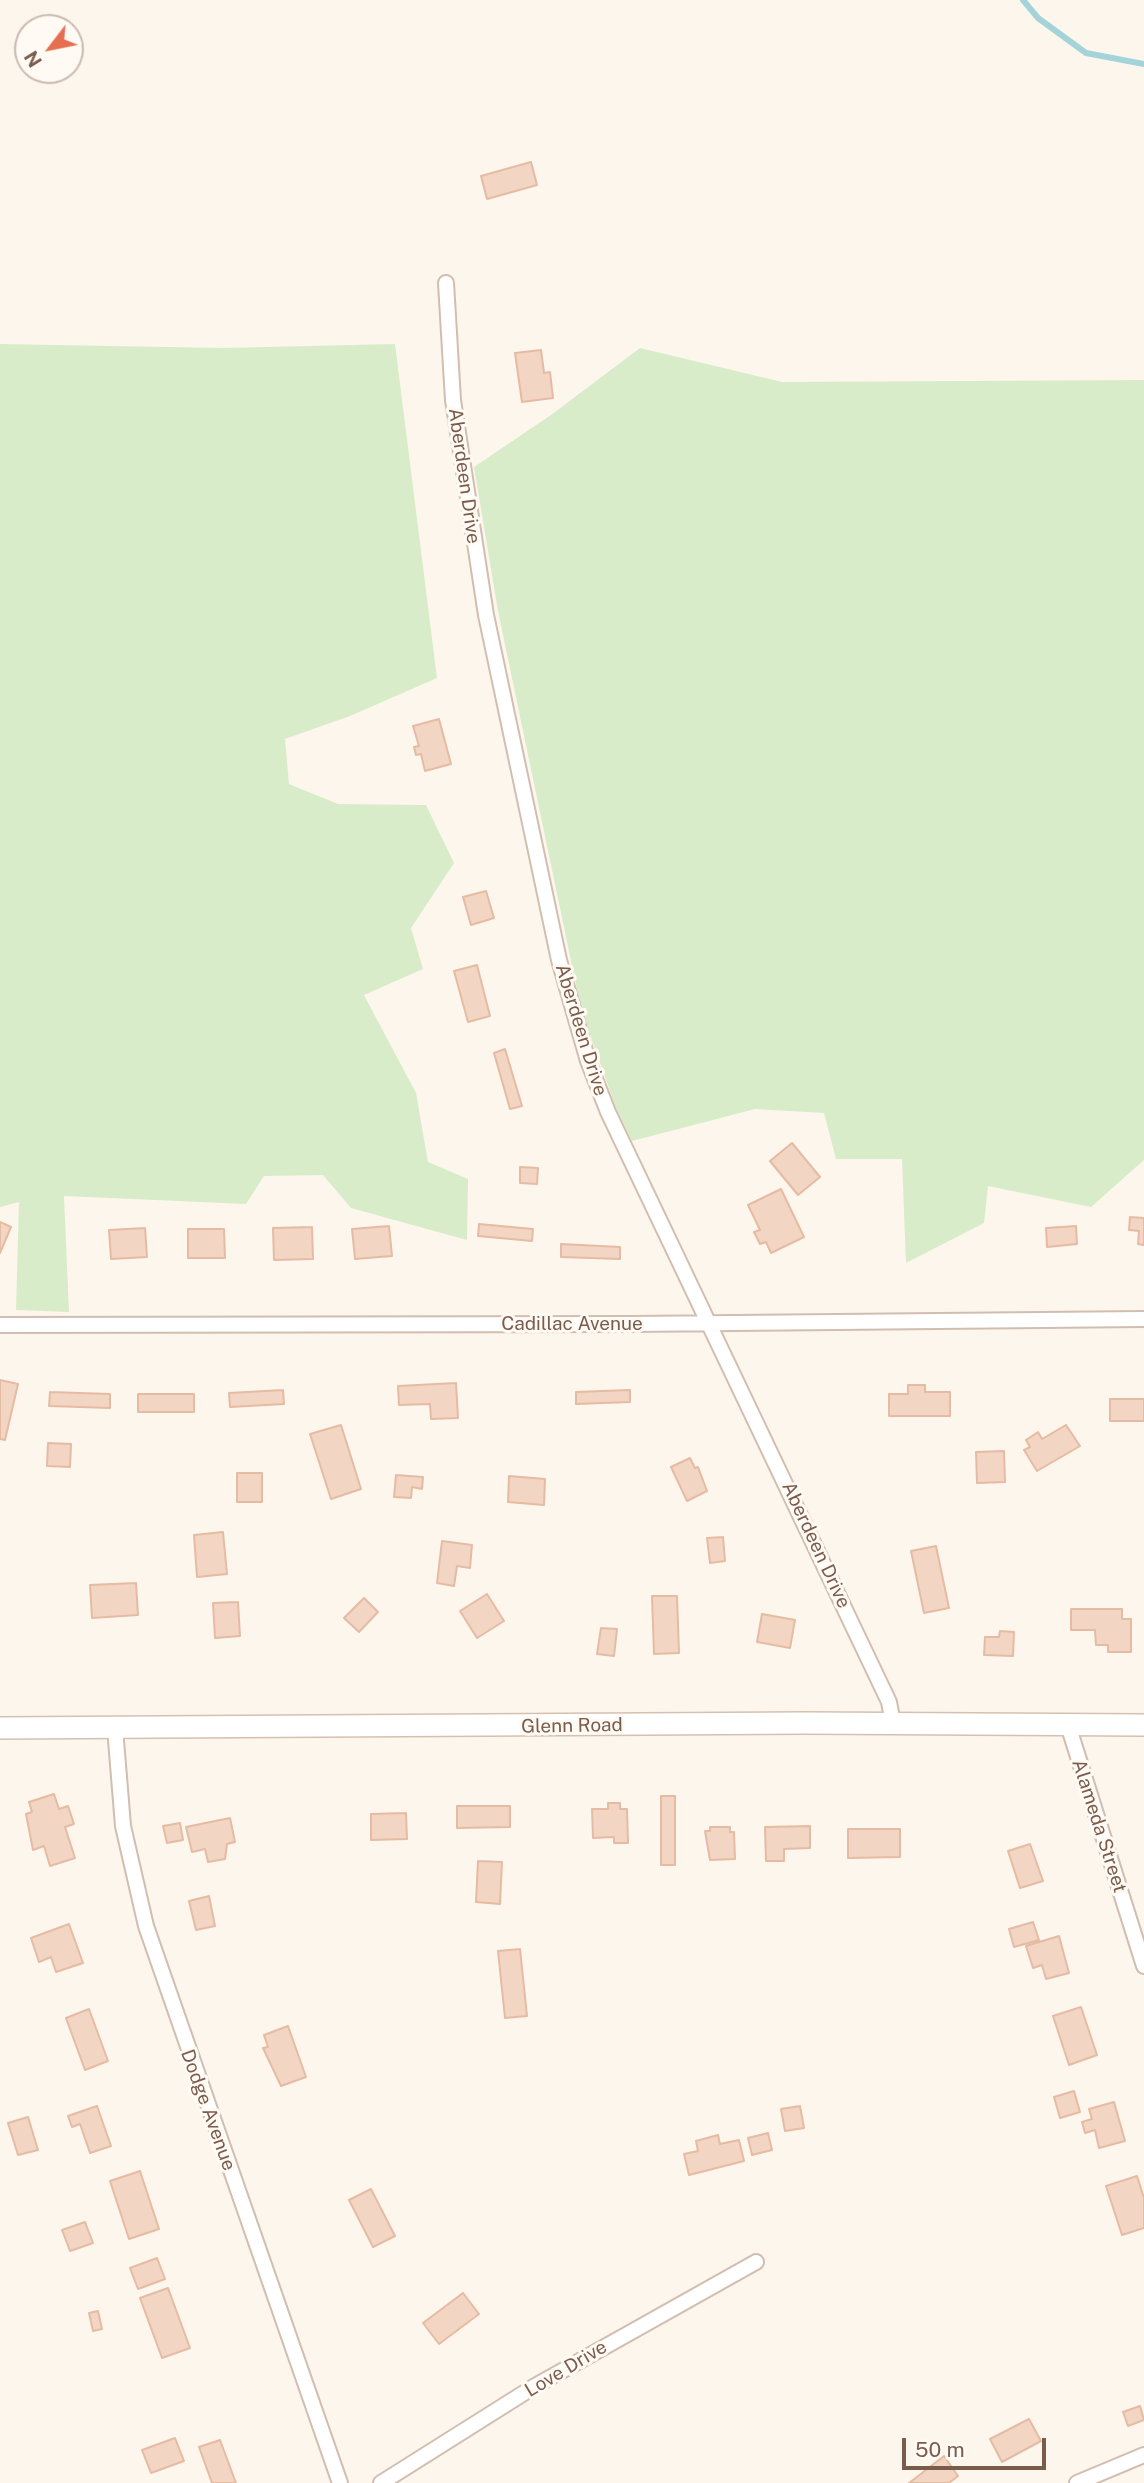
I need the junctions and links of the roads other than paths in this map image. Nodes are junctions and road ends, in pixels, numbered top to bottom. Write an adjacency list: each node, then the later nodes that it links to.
1 (446, 283): 3 (street, Aberdeen Drive)
2 (1144, 1318): 3 (street, Cadillac Avenue)
3 (711, 1323): 4 (street, Cadillac Avenue); 5 (street, Aberdeen Drive)
4 (0, 1325)
5 (893, 1723): 6 (street, Glenn Road); 9 (street, Glenn Road)
6 (1068, 1725): 7 (street, Glenn Road); 10 (street, Alameda Street)
7 (1144, 1725)
8 (0, 1728): 9 (street, Glenn Road)
9 (115, 1728): 13 (street, Dodge Avenue)
10 (1144, 1966)
11 (756, 2262): 14 (street, Love Drive)
12 (1144, 2455): 15 (street)
13 (340, 2483)
14 (381, 2483)
15 (1077, 2483)

